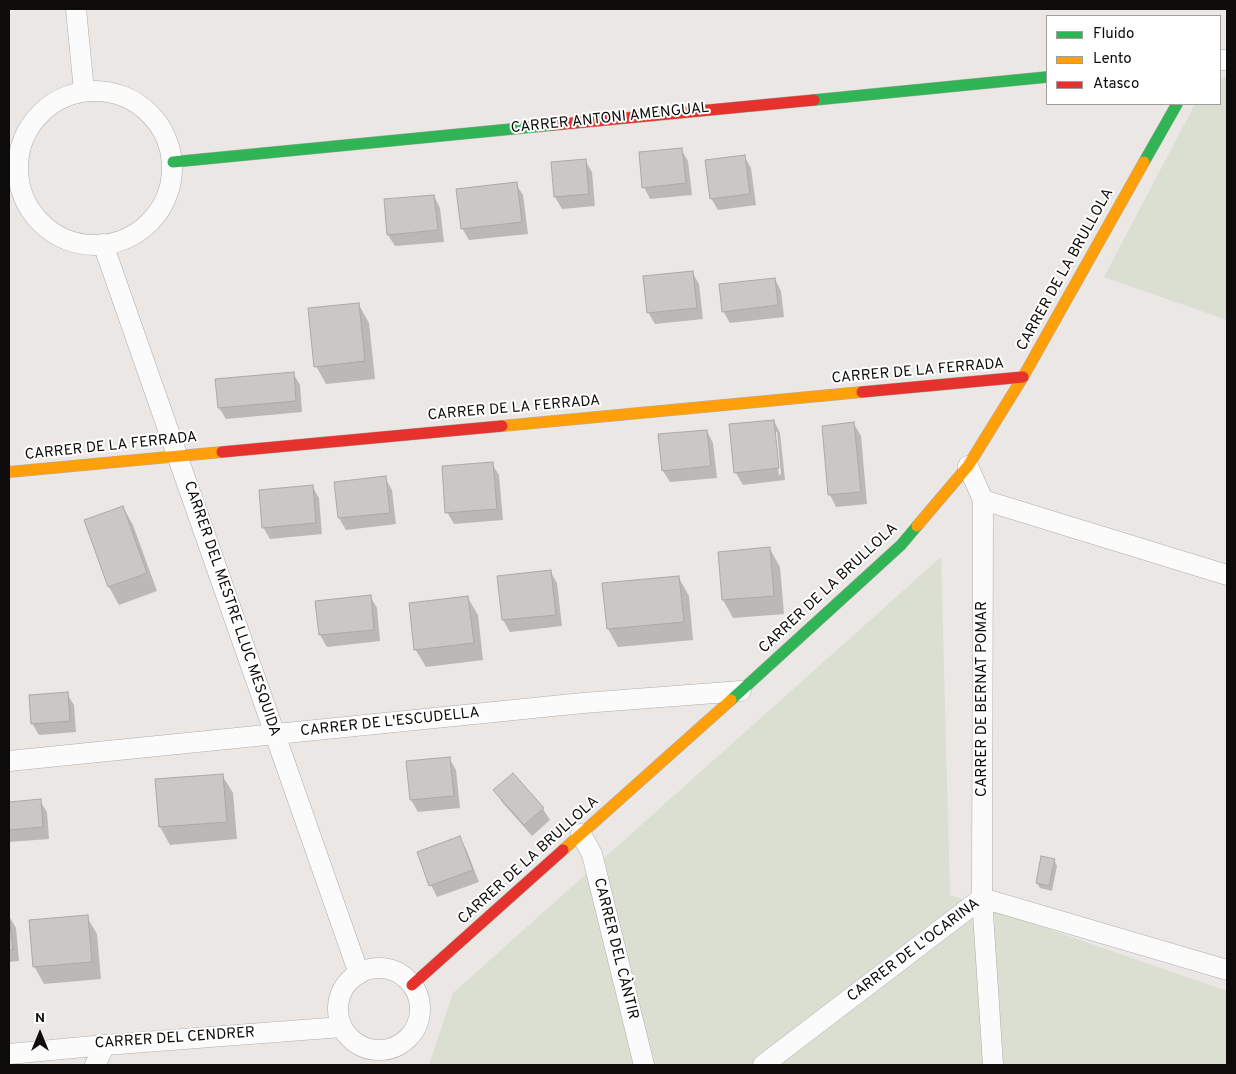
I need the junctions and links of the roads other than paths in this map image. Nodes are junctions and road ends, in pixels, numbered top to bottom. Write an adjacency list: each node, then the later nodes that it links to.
1 (76, 9): 3 (street)
2 (1046, 77): 5 (street, CARRER ANTONI AMENGUAL)
3 (84, 91): 5 (street); 6 (street)
4 (1176, 105): 8 (street, CARRER DE LA BRULLOLA)
5 (173, 162): 7 (street)
6 (13, 168): 7 (street)
7 (103, 244): 9 (street, CARRER DEL MESTRE LLUC MESQUIDA)
8 (1023, 377): 9 (street, CARRER DE LA FERRADA); 10 (street, CARRER DE LA BRULLOLA)
9 (177, 455): 11 (street, CARRER DE LA FERRADA); 15 (street, CARRER DEL MESTRE LLUC MESQUIDA)
10 (968, 466): 12 (street); 14 (street, CARRER DE LA BRULLOLA)
11 (9, 472)
12 (983, 500): 13 (street); 18 (street, CARRER DE BERNAT POMAR)
13 (1227, 575)
14 (741, 691): 15 (street, CARRER DE L'ESCUDELLA); 17 (street, CARRER DE LA BRULLOLA)
15 (275, 735): 16 (street, CARRER DE L'ESCUDELLA); 20 (street, CARRER DEL MESTRE LLUC MESQUIDA)
16 (9, 761)
17 (581, 834): 21 (street, CARRER DE LA BRULLOLA); 27 (street, CARRER DEL CÀNTIR)
18 (982, 898): 19 (street, CARRER DE L'OCARINA); 28 (street, CARRER DE L'OCARINA); 29 (street, CARRER DE BERNAT POMAR)
19 (1227, 970)
20 (359, 974): 21 (street); 22 (street)
21 (412, 985): 25 (street)
22 (342, 1027): 23 (street, CARRER DEL CENDRER); 25 (street)
23 (105, 1044): 24 (street, CARRER DEL CENDRER); 26 (street)
24 (9, 1054)
25 (394, 1057)
26 (95, 1065)
27 (644, 1065)
28 (763, 1065)
29 (993, 1065)

